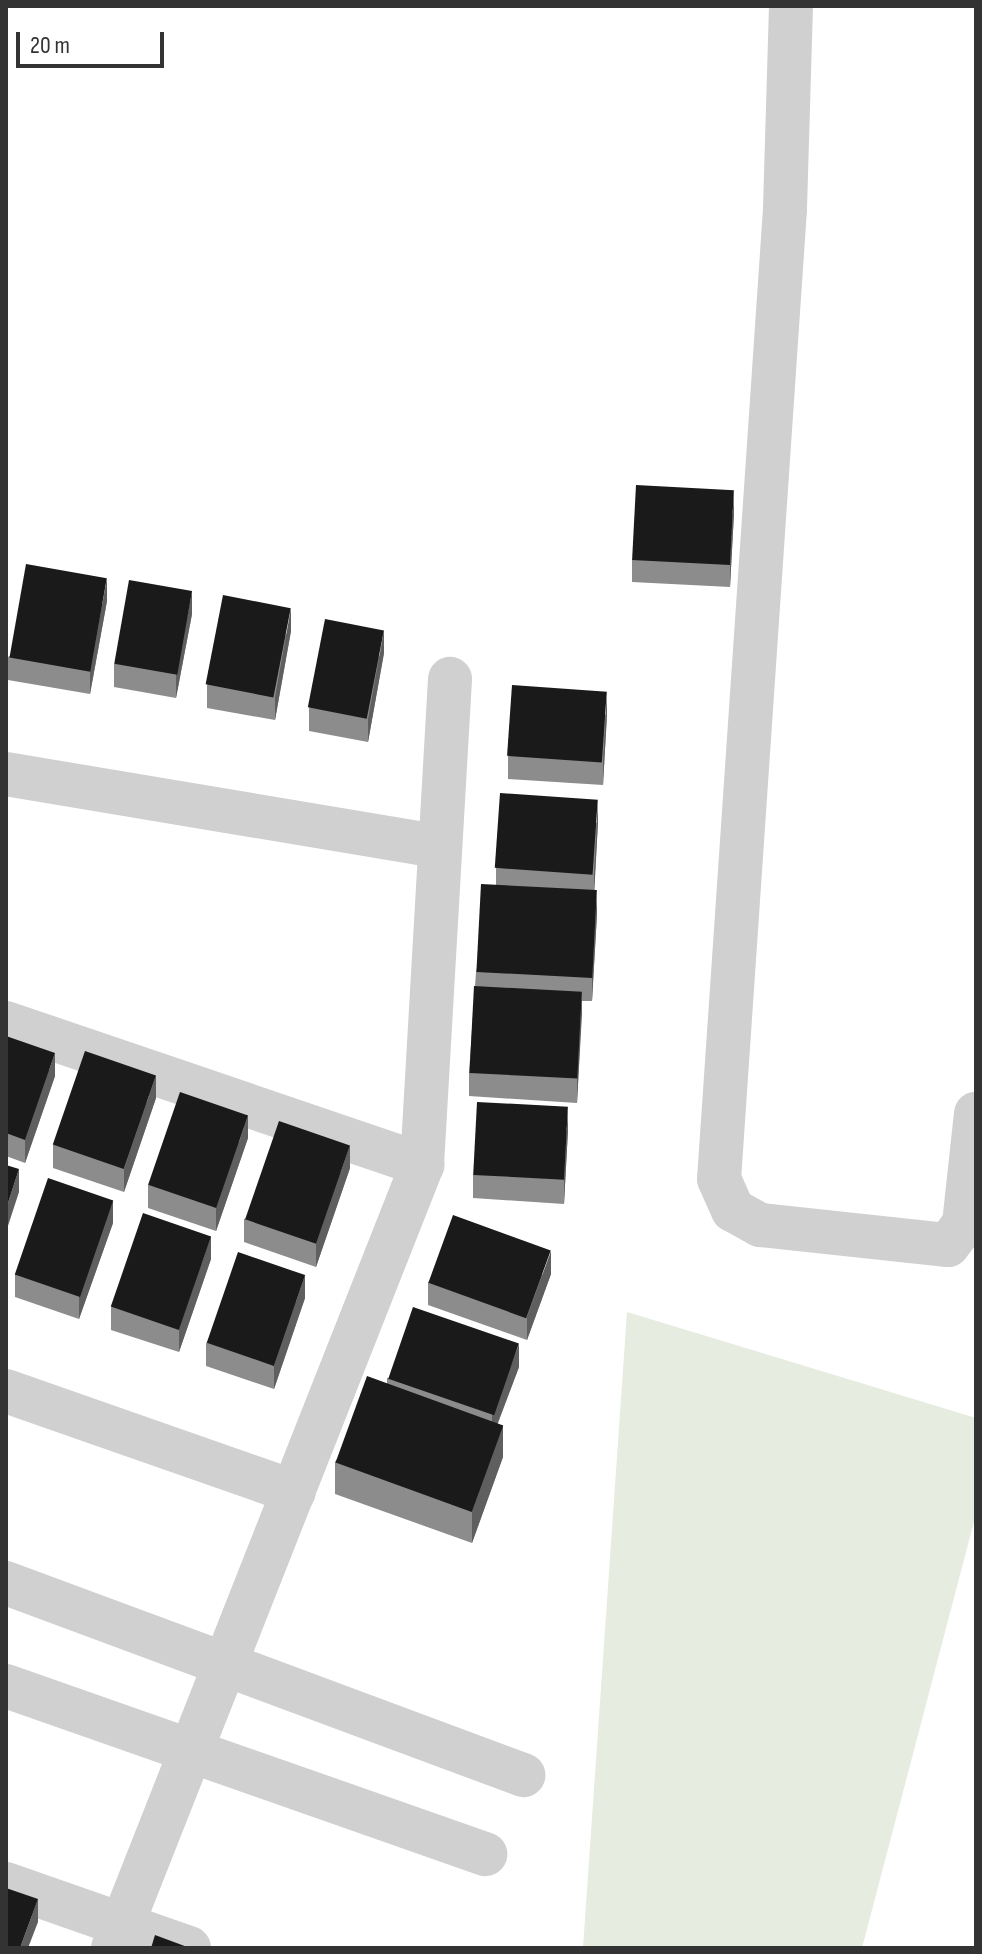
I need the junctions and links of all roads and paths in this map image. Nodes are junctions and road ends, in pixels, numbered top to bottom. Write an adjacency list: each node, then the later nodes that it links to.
1 (791, 6): 6 (street)
2 (450, 679): 4 (street)
3 (6, 774): 4 (street)
4 (440, 847): 7 (street)
5 (6, 1023): 7 (street)
6 (976, 1114)
7 (422, 1165): 9 (street)
8 (6, 1391): 9 (street)
9 (294, 1492): 11 (street)
10 (6, 1583): 11 (street)
11 (226, 1664): 13 (street); 14 (street)
12 (6, 1686): 13 (street)
13 (187, 1749): 15 (street); 17 (street)
14 (523, 1775)
15 (485, 1854)
16 (6, 1884): 17 (street)
17 (118, 1936): 18 (street)
18 (189, 1948)

